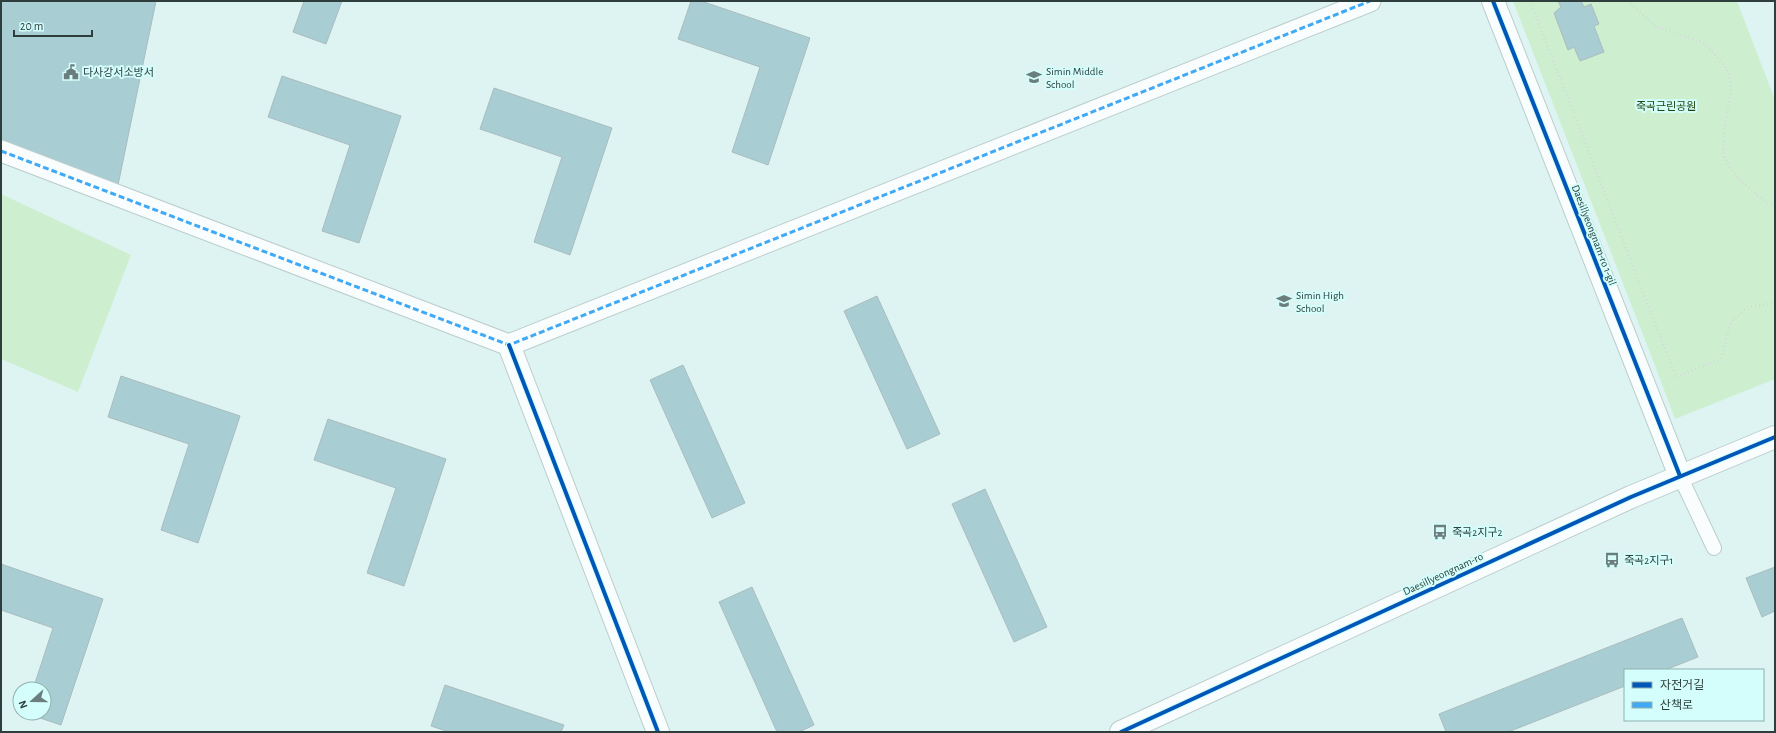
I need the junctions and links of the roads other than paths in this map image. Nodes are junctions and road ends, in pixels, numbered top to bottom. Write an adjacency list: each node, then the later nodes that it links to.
1 (1370, 1): 4 (street)
2 (1493, 1): 6 (street, Daesillyeongnam-ro 1-gil)
3 (1, 151): 4 (street)
4 (509, 345): 8 (street)
5 (1775, 436): 6 (street, Daesillyeongnam-ro)
6 (1680, 476): 7 (lane); 9 (street, Daesillyeongnam-ro)
7 (1714, 548)
8 (658, 732)
9 (1121, 732)

